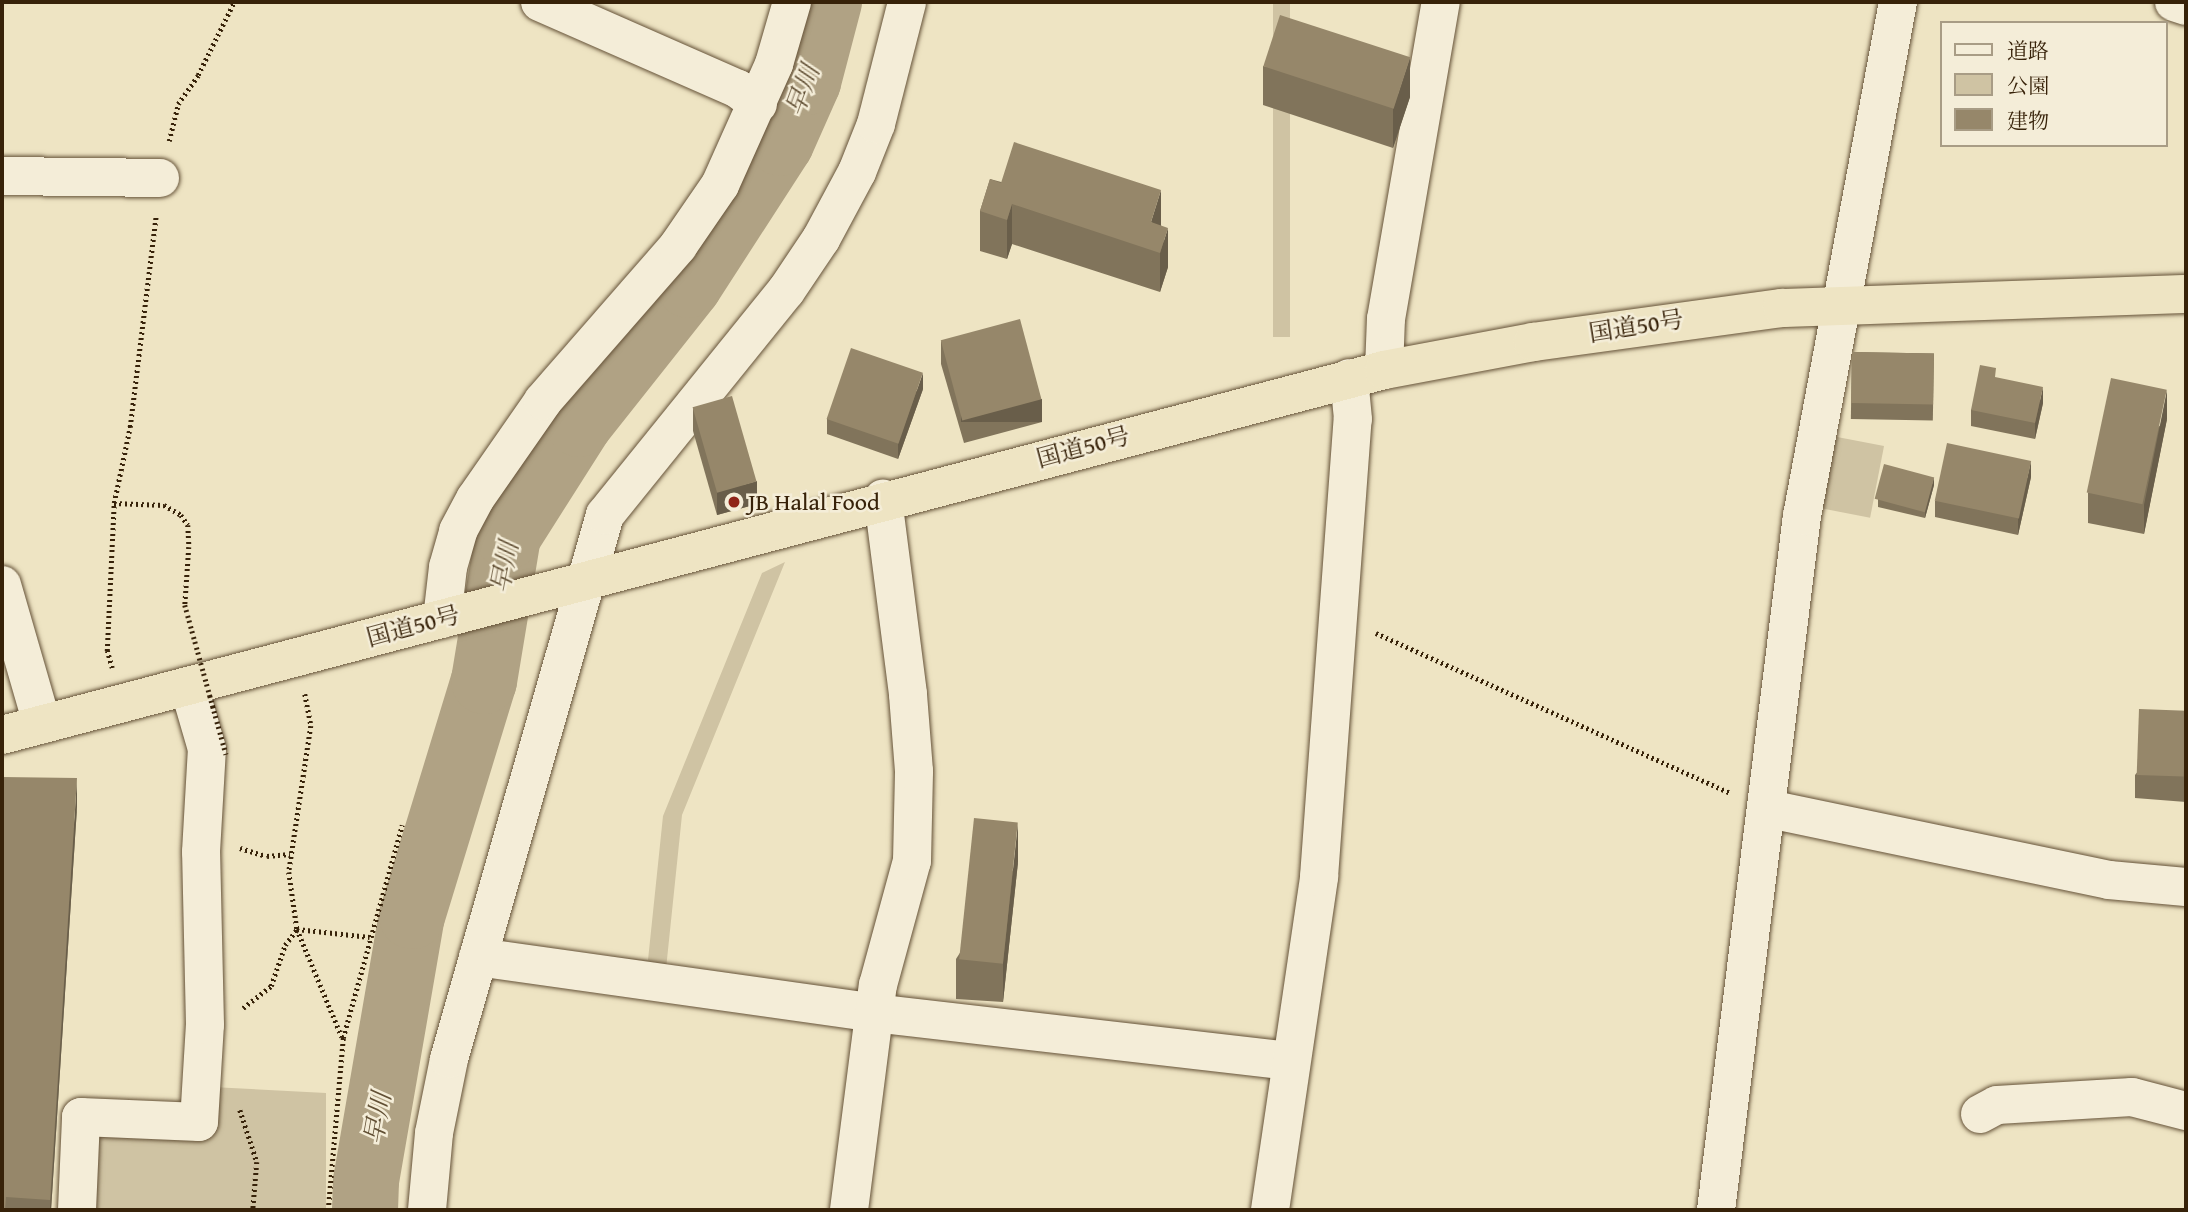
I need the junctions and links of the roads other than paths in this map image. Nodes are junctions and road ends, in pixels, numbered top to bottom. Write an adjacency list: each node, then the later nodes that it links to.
1 (540, 2): 8 (street)
2 (792, 2): 8 (street)
3 (907, 2): 15 (street)
4 (1441, 2): 13 (street)
5 (1898, 2): 12 (street)
6 (2174, 2): 7 (street)
7 (2186, 6)
8 (758, 104): 17 (street)
9 (2, 176): 10 (street)
10 (160, 178)
11 (2186, 294): 12 (highway, 国道50号)
12 (1844, 305): 13 (highway, 国道50号); 21 (street)
13 (1367, 374): 14 (highway, 国道50号); 25 (street)
14 (883, 499): 15 (highway, 国道50号); 24 (street)
15 (578, 582): 17 (highway, 国道50号); 23 (street)
16 (2, 585): 19 (street)
17 (446, 617): 18 (highway, 国道50号)
18 (189, 687): 19 (highway, 国道50号); 28 (street)
19 (42, 723): 20 (highway, 国道50号)
20 (2, 735)
21 (1754, 803): 22 (street); 32 (street)
22 (2186, 887)
23 (478, 957): 24 (street); 29 (street)
24 (874, 1013): 25 (street); 30 (street)
25 (1289, 1061): 31 (street)
26 (2186, 1111): 27 (street)
27 (1980, 1114)
28 (77, 1210)
29 (427, 1210)
30 (849, 1210)
31 (1270, 1210)
32 (1716, 1210)

